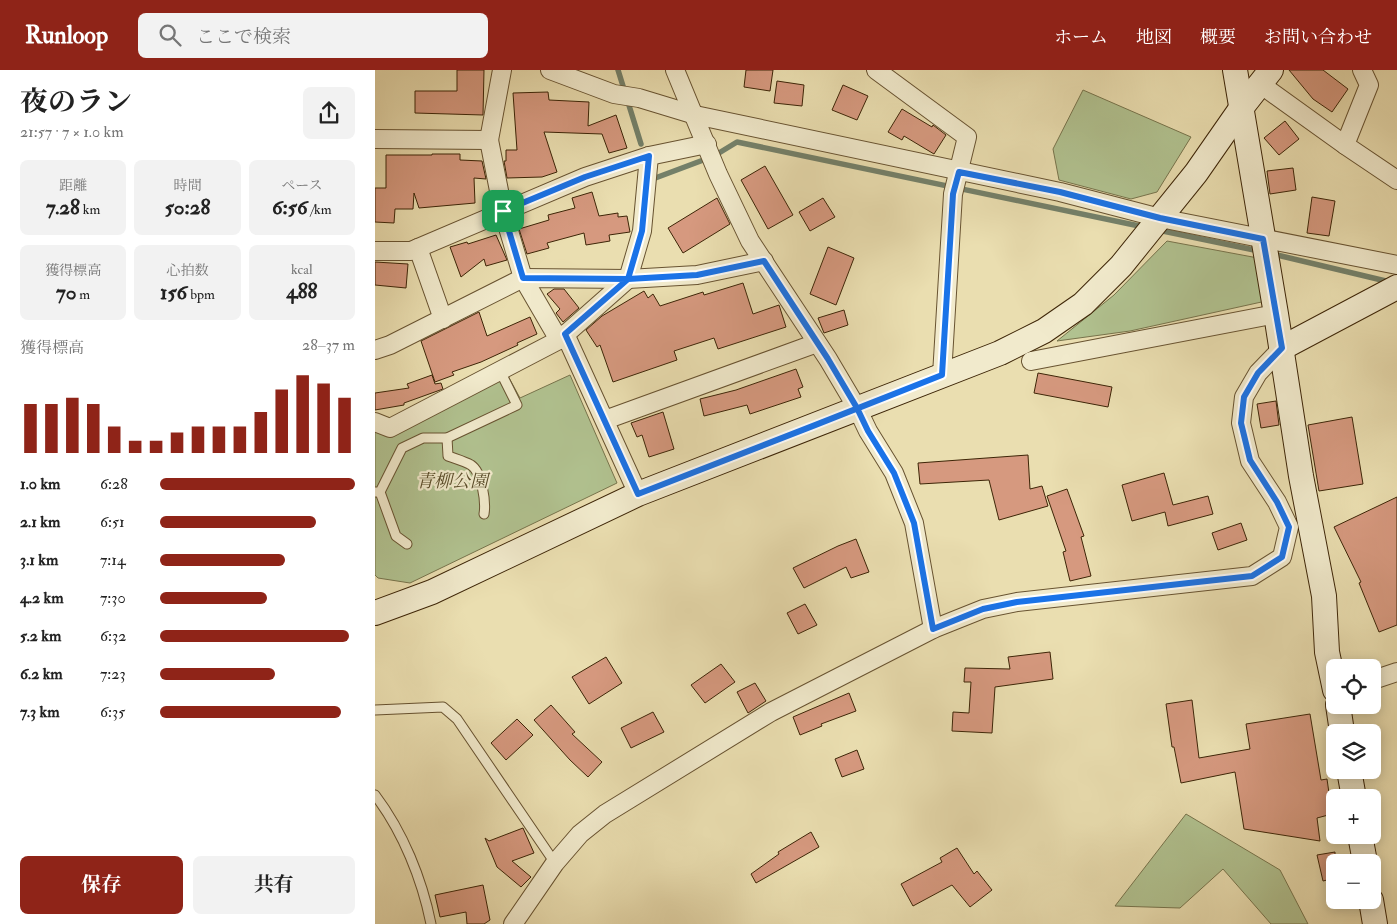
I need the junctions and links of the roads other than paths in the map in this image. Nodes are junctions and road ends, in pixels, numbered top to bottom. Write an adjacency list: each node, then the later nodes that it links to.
1 (502, 70): 11 (street)
2 (550, 70): 9 (street)
3 (675, 70): 9 (street)
4 (876, 70): 15 (street)
5 (1362, 70): 13 (street)
6 (1234, 71): 8 (street)
7 (1265, 77): 8 (street); 13 (street)
8 (1242, 107): 18 (street); 20 (street)
9 (695, 115): 12 (street); 15 (street)
10 (375, 139): 11 (street)
11 (489, 140): 17 (street)
12 (707, 144): 14 (street); 22 (street)
13 (1345, 145): 16 (street)
14 (648, 164): 17 (street); 25 (street)
15 (959, 172): 18 (street); 35 (street)
16 (1397, 180)
17 (503, 211): 19 (street); 24 (street)
18 (1153, 226): 20 (street); 35 (street)
19 (418, 248): 21 (street); 28 (street)
20 (1264, 248): 23 (street); 27 (street)
21 (375, 251)
22 (764, 261): 25 (street); 30 (street)
23 (1397, 265)
24 (523, 278): 25 (street); 28 (street); 29 (street)
25 (628, 279): 29 (street)
26 (1395, 288): 31 (street)
27 (1277, 314): 31 (street); 33 (street)
28 (443, 318): 32 (street)
29 (562, 337): 34 (street); 37 (street)
30 (817, 343): 36 (street); 37 (street)
31 (1282, 348): 45 (street); 46 (street)
32 (375, 350)
33 (1031, 361)
34 (499, 371): 38 (street); 39 (lane)
35 (942, 375): 36 (street)
36 (857, 408): 41 (street); 45 (street)
37 (605, 420): 41 (street)
38 (375, 422)
39 (447, 438): 40 (lane); 42 (lane)
40 (377, 492): 43 (lane)
41 (638, 494): 44 (street)
42 (484, 514)
43 (407, 544)
44 (375, 612)
45 (933, 629): 51 (street)
46 (1328, 659)
47 (1397, 672): 48 (street)
48 (1381, 677)
49 (375, 710): 51 (lane)
50 (375, 794): 53 (lane)
51 (555, 863): 54 (street)
52 (1372, 909): 55 (street)
53 (431, 924)
54 (513, 924)
55 (1375, 924)

